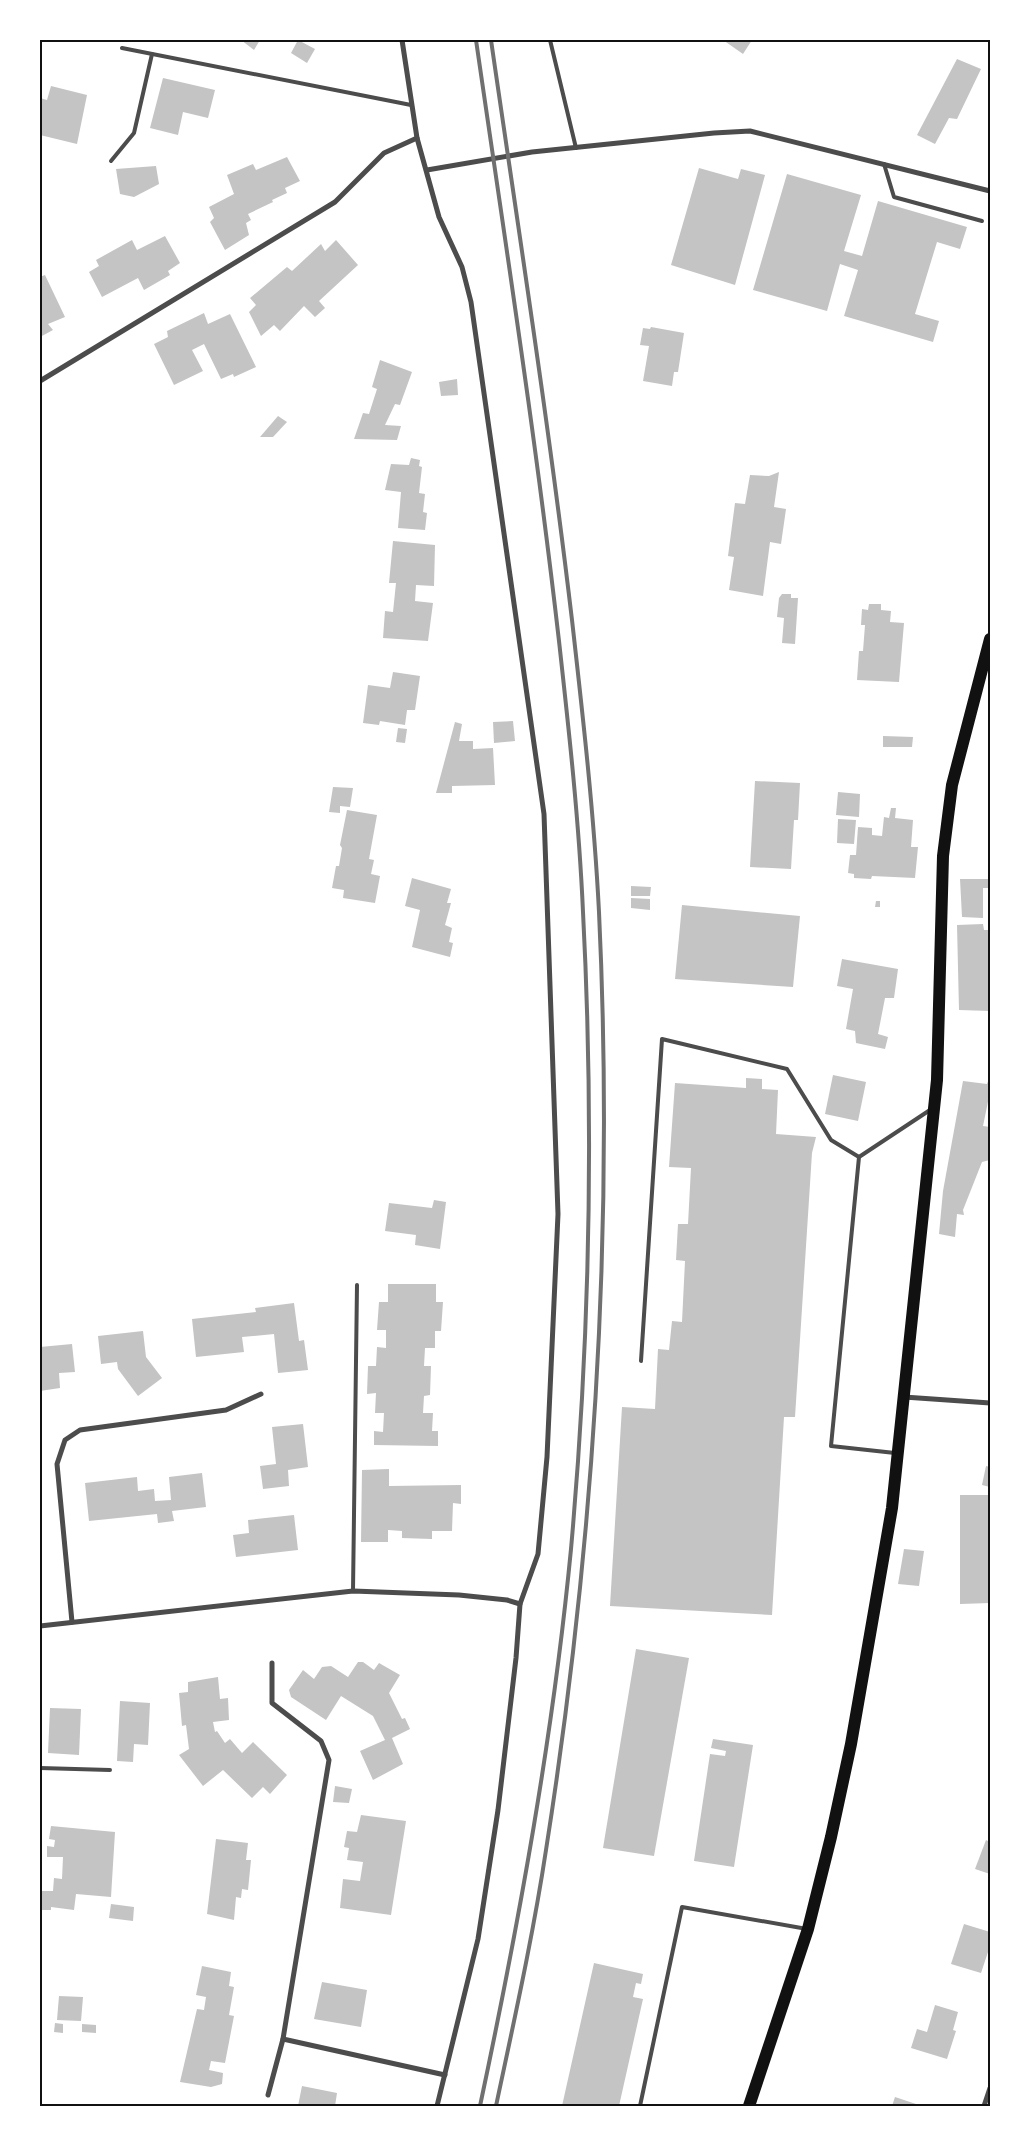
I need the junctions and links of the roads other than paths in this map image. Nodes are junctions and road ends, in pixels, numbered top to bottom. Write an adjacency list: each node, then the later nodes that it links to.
1 (397, 40): 3 (street)
2 (550, 40): 8 (lane)
3 (402, 43): 6 (street)
4 (122, 48): 5 (lane)
5 (152, 54): 6 (lane); 9 (lane)
6 (411, 105): 7 (street)
7 (418, 138): 11 (street); 14 (street)
8 (576, 148): 10 (street); 11 (street)
9 (111, 162)
10 (884, 164): 12 (street); 13 (lane)
11 (427, 170): 25 (street)
12 (990, 191)
13 (982, 222)
14 (40, 381)
15 (990, 639): 16 (main road)
16 (934, 1107): 17 (lane); 21 (main road)
17 (860, 1157): 19 (lane); 23 (lane)
18 (357, 1285): 24 (lane)
19 (641, 1361)
20 (261, 1394): 26 (street)
21 (904, 1397): 22 (street); 23 (main road)
22 (990, 1403)
23 (898, 1453): 31 (main road)
24 (352, 1591): 25 (street); 26 (street)
25 (520, 1604): 33 (street)
26 (72, 1622): 27 (street)
27 (40, 1626)
28 (272, 1663): 32 (street)
29 (40, 1768): 30 (lane)
30 (110, 1770)
31 (808, 1929): 37 (lane); 38 (main road)
32 (283, 2039): 33 (street); 35 (street)
33 (445, 2075): 36 (street)
34 (990, 2088): 39 (street)
35 (268, 2095)
36 (437, 2106)
37 (640, 2106)
38 (750, 2106)
39 (984, 2106)

